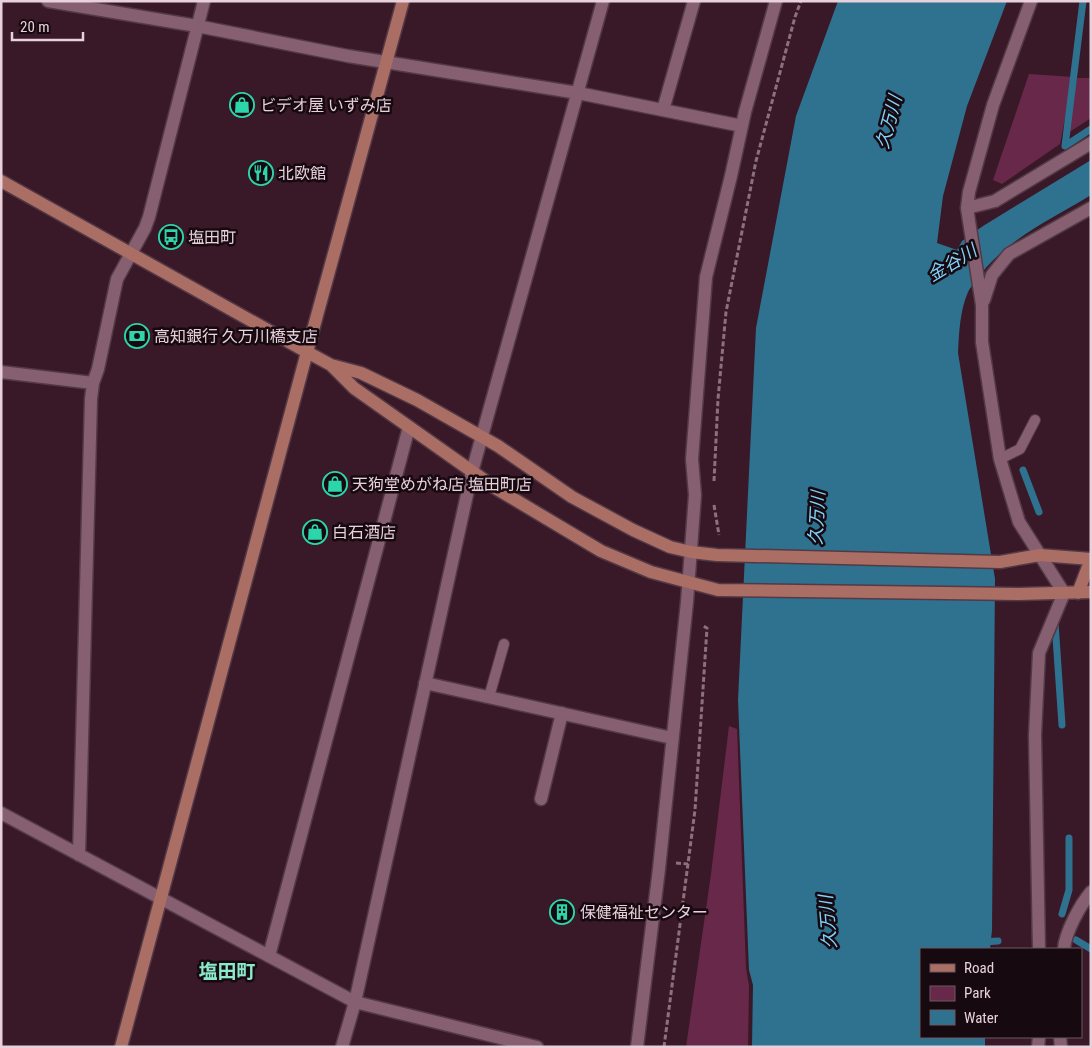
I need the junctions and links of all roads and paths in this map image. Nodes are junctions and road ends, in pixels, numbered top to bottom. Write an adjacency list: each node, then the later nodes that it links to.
1 (48, 1): 9 (street)
2 (204, 1): 10 (street)
3 (403, 1): 11 (street)
4 (603, 1): 12 (street)
5 (694, 1): 13 (street)
6 (776, 1): 14 (street)
7 (801, 1): 30 (path)
8 (1031, 1): 17 (street)
9 (94, 5): 10 (street)
10 (197, 26): 11 (street); 19 (street)
11 (387, 62): 12 (street); 21 (street)
12 (578, 93): 13 (street); 27 (street)
13 (663, 110): 14 (street)
14 (742, 126): 33 (street)
15 (1091, 143): 17 (street)
16 (1, 181): 19 (street)
17 (967, 208): 20 (street)
18 (1091, 208): 20 (street)
19 (131, 253): 21 (street); 24 (street)
20 (982, 305): 28 (street)
21 (307, 352): 22 (street); 49 (street)
22 (331, 365): 26 (street); 27 (street)
23 (1, 372): 24 (street)
24 (93, 382): 47 (street)
25 (1035, 420): 28 (lane)
26 (409, 427): 29 (street); 52 (street)
27 (481, 437): 29 (street); 33 (street)
28 (1000, 459): 34 (street)
29 (472, 472): 36 (street); 41 (street)
30 (714, 488)
31 (713, 498): 32 (path)
32 (719, 535)
33 (691, 552): 34 (street); 36 (street)
34 (1040, 555): 35 (street); 38 (street)
35 (1091, 559): 37 (street)
36 (688, 582): 38 (street); 39 (street)
37 (1085, 592): 38 (street)
38 (1064, 593): 50 (street)
39 (684, 617): 44 (street); 59 (path)
40 (504, 644): 42 (lane)
41 (425, 683): 42 (street); 53 (street)
42 (489, 697): 43 (street)
43 (562, 713): 44 (street); 45 (street)
44 (672, 738): 58 (street)
45 (541, 799)
46 (1, 813): 47 (street)
47 (80, 855): 49 (street)
48 (1091, 892): 51 (street)
49 (162, 899): 52 (street); 55 (street)
50 (1039, 948)
51 (1064, 948)
52 (269, 956): 53 (street)
53 (355, 1002): 54 (street); 56 (street)
54 (510, 1043): 57 (street)
55 (121, 1047)
56 (342, 1047)
57 (537, 1047)
58 (637, 1047)
59 (664, 1047)

